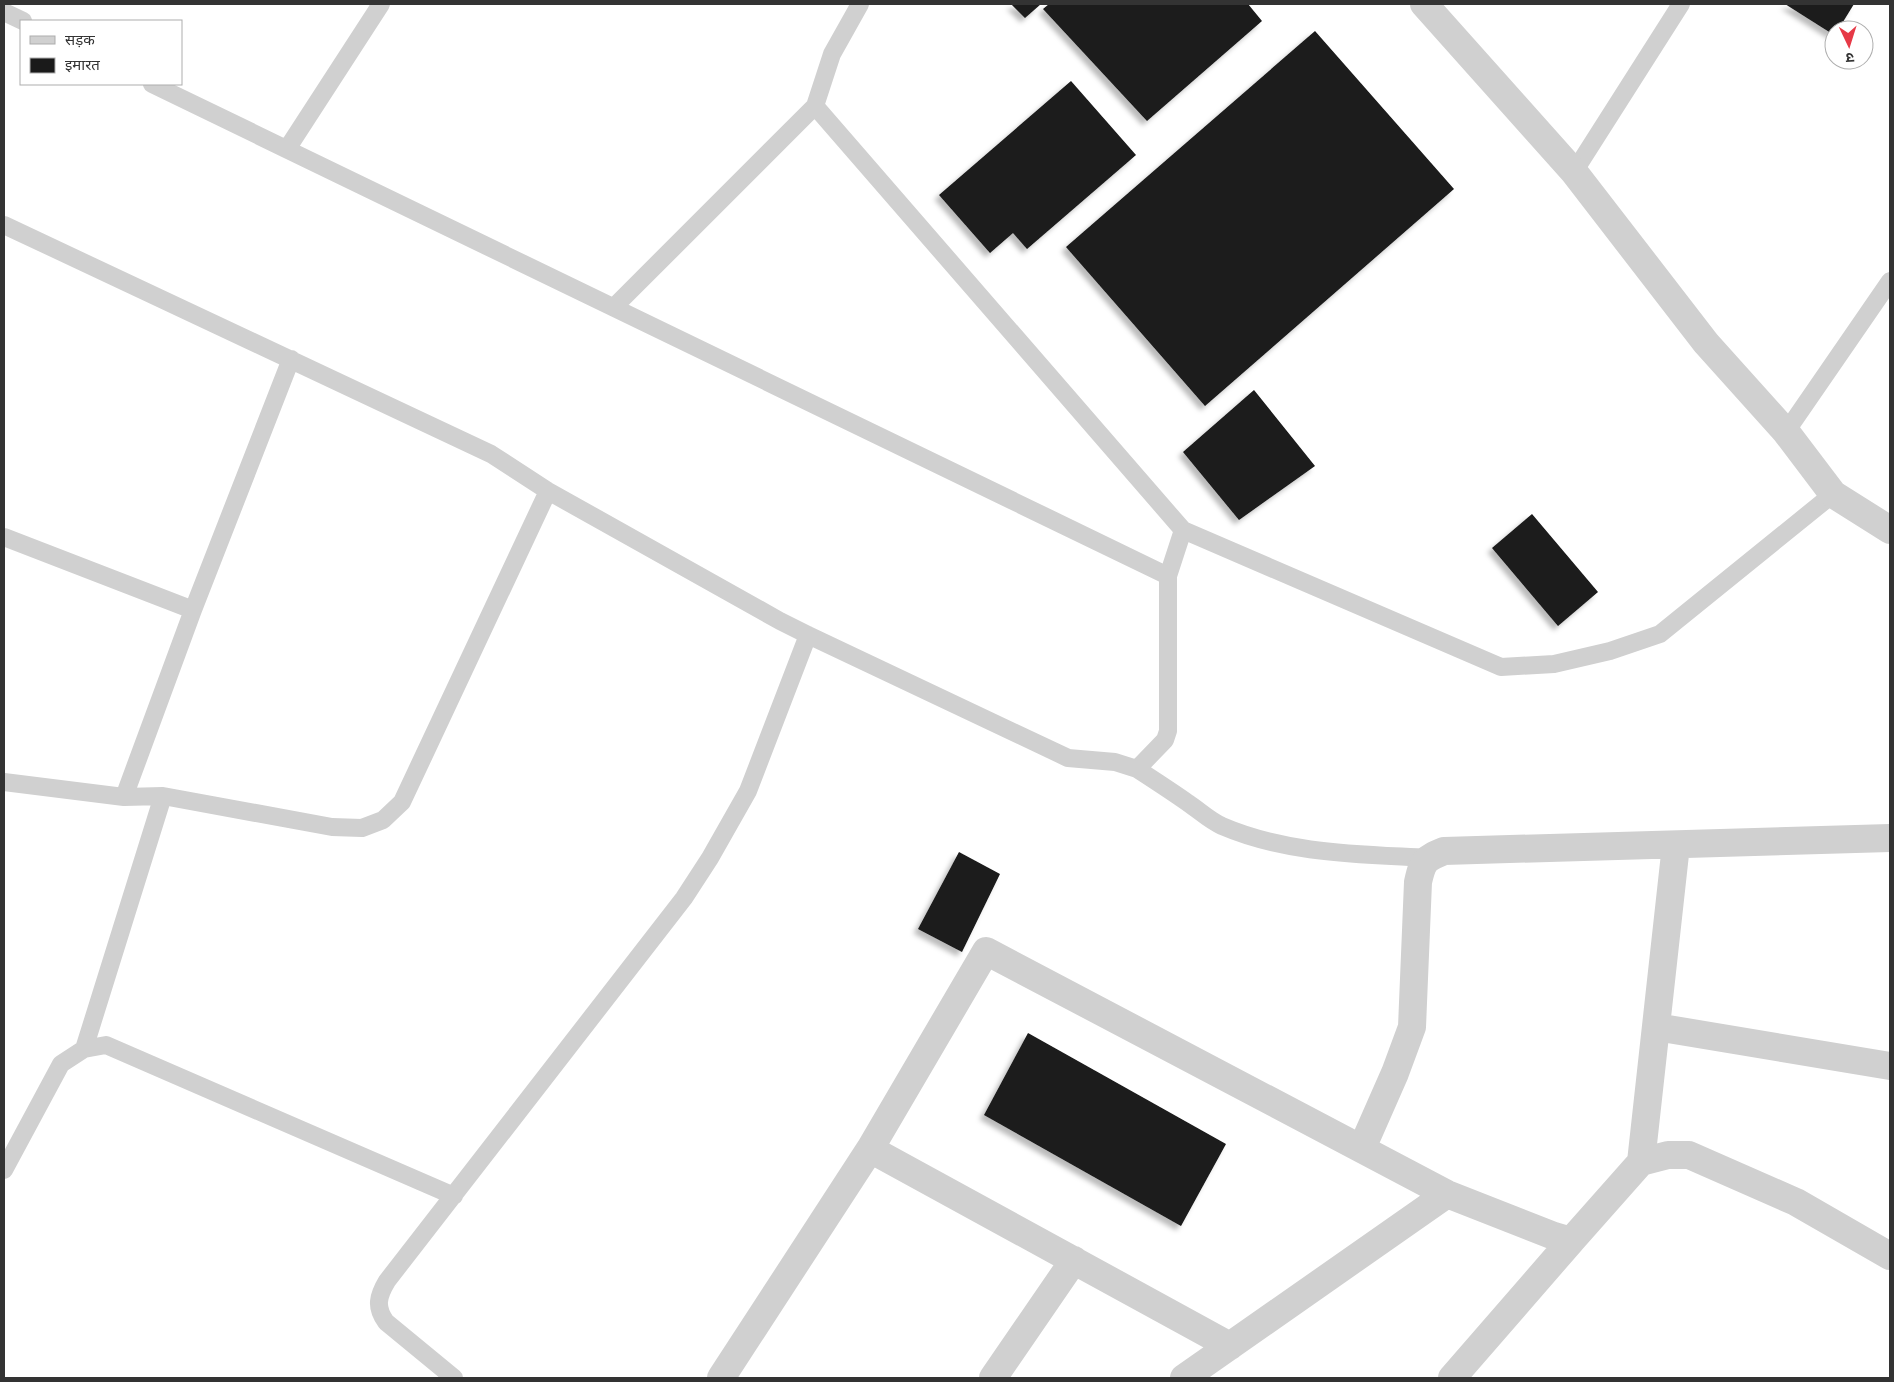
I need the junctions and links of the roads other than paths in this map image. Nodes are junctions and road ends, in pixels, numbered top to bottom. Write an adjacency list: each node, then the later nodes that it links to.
1 (381, 4): 9 (lane)
2 (860, 4): 8 (lane)
3 (1424, 4): 10 (street)
4 (1681, 4): 10 (lane)
5 (4, 12): 6 (lane)
6 (22, 20)
7 (154, 85): 9 (lane)
8 (815, 106): 13 (lane); 18 (lane)
9 (287, 149): 13 (lane)
10 (1574, 172): 15 (street)
11 (4, 225): 14 (lane)
12 (1890, 280): 15 (lane)
13 (614, 307): 21 (lane)
14 (291, 359): 16 (lane); 22 (lane)
15 (1786, 432): 17 (street)
16 (548, 491): 23 (lane); 26 (lane)
17 (1833, 494): 18 (lane); 19 (street)
18 (1183, 530): 21 (lane)
19 (1890, 530)
20 (4, 537): 22 (lane)
21 (1168, 576): 24 (lane)
22 (193, 610): 27 (lane)
23 (808, 635): 24 (lane); 39 (lane)
24 (1137, 770): 30 (lane)
25 (4, 782): 27 (lane)
26 (163, 796): 27 (lane); 32 (lane)
27 (124, 797)
28 (1890, 838): 29 (street)
29 (1676, 845): 30 (street); 31 (street)
30 (1428, 858): 34 (street)
31 (1656, 1027): 33 (street); 36 (street)
32 (84, 1049): 37 (lane); 39 (lane)
33 (1890, 1066)
34 (1362, 1148): 35 (street); 38 (street)
35 (870, 1149): 42 (street); 45 (street)
36 (1641, 1162): 40 (street); 41 (street)
37 (4, 1170)
38 (1447, 1194): 40 (street); 43 (street)
39 (454, 1196): 44 (lane)
40 (1571, 1241): 48 (street)
41 (1890, 1256)
42 (1074, 1260): 43 (street); 46 (street)
43 (1230, 1346): 47 (street)
44 (454, 1378)
45 (721, 1378)
46 (993, 1378)
47 (1184, 1378)
48 (1452, 1378)

